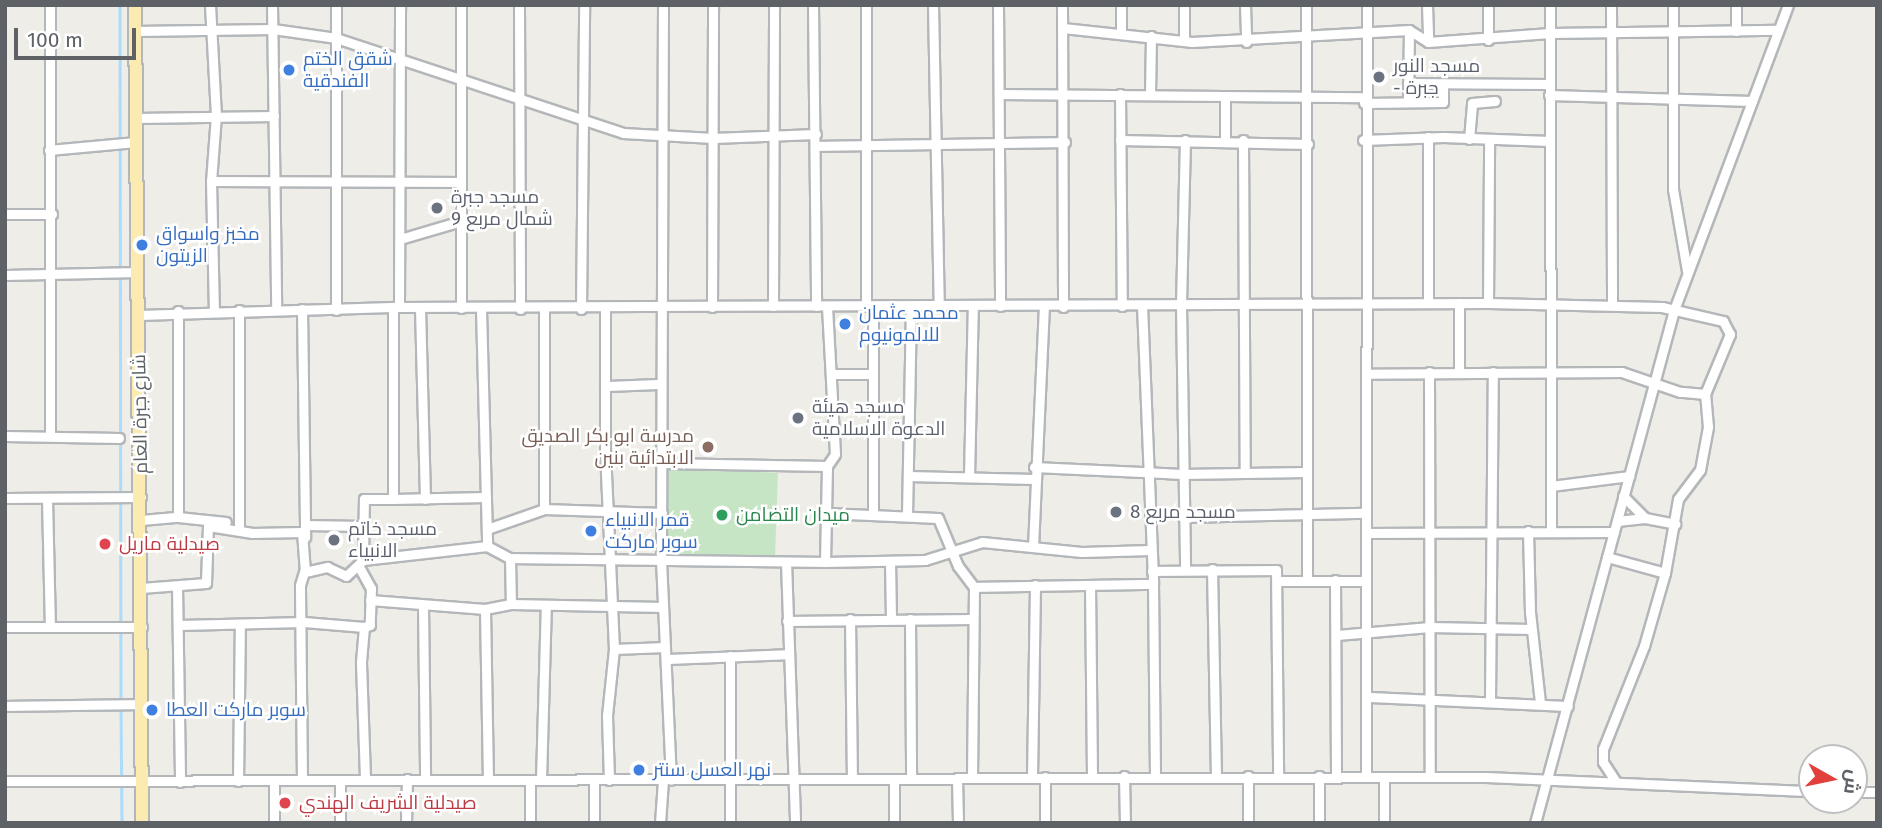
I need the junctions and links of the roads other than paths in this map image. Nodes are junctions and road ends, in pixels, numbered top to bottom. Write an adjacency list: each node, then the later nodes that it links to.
1 (50, 5): 92 (street)
2 (135, 5): 35 (main road, شارع جبرة العام)
3 (210, 5): 31 (street)
4 (272, 5): 32 (street)
5 (336, 5): 44 (street)
6 (400, 5): 49 (street)
7 (461, 5): 50 (street)
8 (519, 5): 63 (street)
9 (584, 5): 71 (street)
10 (663, 5): 74 (street)
11 (713, 5): 76 (street)
12 (774, 5): 73 (street)
13 (813, 5): 72 (street)
14 (866, 5): 91 (street)
15 (933, 5): 88 (street)
16 (998, 5): 54 (street)
17 (1062, 5): 30 (street)
18 (1121, 5): 37 (street)
19 (1184, 5): 46 (street)
20 (1245, 5): 47 (street)
21 (1306, 5): 38 (street)
22 (1367, 5): 39 (street)
23 (1427, 5): 48 (street)
24 (1488, 5): 45 (street)
25 (1550, 5): 40 (street)
26 (1611, 5): 41 (street)
27 (1672, 5): 42 (street)
28 (1737, 5): 36 (street)
29 (1788, 5): 34 (street)
30 (1063, 28): 37 (street); 55 (street)
31 (210, 29): 32 (street); 35 (street); 68 (street)
32 (272, 29): 44 (street); 69 (street)
33 (1409, 30): 39 (street); 48 (street); 51 (street)
34 (1778, 30): 36 (street); 67 (street)
35 (135, 31): 70 (main road, شارع جبرة العام)
36 (1736, 31): 42 (street)
37 (1121, 32): 43 (street)
38 (1306, 32): 39 (street); 47 (street); 61 (street)
39 (1366, 32): 64 (street)
40 (1550, 33): 41 (street); 45 (street); 53 (street)
41 (1611, 33): 42 (street); 60 (street)
42 (1672, 33): 62 (street)
43 (1151, 36): 46 (street); 57 (street)
44 (336, 38): 49 (street); 97 (street)
45 (1488, 40): 48 (street)
46 (1184, 41): 47 (street)
47 (1246, 42)
48 (1427, 42)
49 (400, 59): 50 (street); 94 (street)
50 (460, 77): 63 (street); 95 (street)
51 (1408, 83): 52 (street); 65 (street)
52 (1443, 84): 53 (street); 65 (street)
53 (1549, 84): 58 (street)
54 (1000, 94): 55 (street); 86 (street)
55 (1065, 94): 56 (street); 87 (street)
56 (1120, 94): 57 (street); 83 (street)
57 (1150, 94): 59 (street)
58 (1549, 94): 60 (street); 84 (street)
59 (1225, 96): 61 (street); 79 (street)
60 (1613, 96): 62 (street); 115 (street)
61 (1307, 97): 64 (street); 89 (street)
62 (1672, 98): 67 (street); 102 (street)
63 (519, 100): 71 (street); 134 (street)
64 (1364, 100): 65 (street); 81 (street)
65 (1408, 101)
66 (1495, 101): 77 (street)
67 (1752, 101): 102 (street)
68 (216, 115): 69 (street); 70 (street); 93 (street)
69 (274, 116): 96 (street)
70 (136, 118): 85 (main road, شارع جبرة العام)
71 (583, 122): 74 (street); 135 (street)
72 (816, 134): 73 (street); 90 (street)
73 (774, 135): 76 (street); 116 (street)
74 (662, 136): 76 (street); 131 (street)
75 (1428, 137): 77 (street); 81 (street); 106 (street)
76 (713, 138): 126 (street)
77 (1469, 139): 82 (street)
78 (1185, 140): 79 (street); 83 (street); 113 (street)
79 (1225, 140): 80 (street)
80 (1243, 140): 89 (street); 114 (street)
81 (1363, 140): 110 (street)
82 (1489, 140): 84 (street); 108 (street)
83 (1120, 141): 125 (street)
84 (1550, 141): 111 (street)
85 (136, 142): 92 (street); 103 (main road, شارع جبرة العام)
86 (1000, 142): 87 (street); 88 (street); 123 (street)
87 (1065, 142): 127 (street)
88 (935, 143): 91 (street); 121 (street)
89 (1308, 144): 109 (street)
90 (816, 146): 91 (street); 117 (street)
91 (867, 146): 119 (street)
92 (49, 150): 99 (street)
93 (211, 181): 96 (street); 137 (street)
94 (400, 181): 95 (street); 97 (street); 101 (street)
95 (460, 182): 100 (street)
96 (275, 183): 97 (street); 139 (street)
97 (336, 183): 140 (street)
98 (5, 214): 99 (street)
99 (52, 214): 105 (street)
100 (461, 221): 101 (street); 130 (street)
101 (400, 239): 128 (street)
102 (1687, 271): 142 (street)
103 (138, 272): 105 (street); 144 (main road, شارع جبرة العام)
104 (5, 275): 105 (street)
105 (52, 275): 157 (street)
106 (1428, 303): 107 (street); 110 (street)
107 (1459, 303): 108 (street); 146 (street)
108 (1488, 303): 111 (street)
109 (1307, 304): 110 (street); 114 (street); 163 (street)
110 (1365, 304): 151 (street)
111 (1550, 304): 115 (street); 148 (street)
112 (1142, 305): 113 (street); 125 (street); 162 (street)
113 (1181, 305): 114 (street); 165 (street)
114 (1244, 305): 164 (street)
115 (1612, 305): 142 (street)
116 (773, 306): 117 (street); 126 (street)
117 (816, 306): 118 (street)
118 (827, 306): 119 (street); 149 (street)
119 (870, 306): 120 (street); 150 (street)
120 (911, 306): 121 (street); 166 (street)
121 (939, 306): 122 (street)
122 (973, 306): 123 (street); 167 (street)
123 (1000, 306): 124 (street)
124 (1044, 306): 127 (street); 161 (street)
125 (1122, 306): 127 (street)
126 (712, 307): 131 (street)
127 (1063, 307)
128 (396, 308): 129 (street); 140 (street); 176 (street)
129 (420, 308): 130 (street); 177 (street)
130 (461, 308): 133 (street)
131 (660, 308): 136 (street); 153 (street)
132 (303, 309): 139 (street); 140 (street); 195 (street)
133 (481, 309): 134 (street); 173 (street)
134 (520, 309): 141 (street)
135 (581, 309): 136 (street); 141 (street)
136 (605, 309): 154 (street)
137 (214, 310): 138 (street); 143 (street)
138 (239, 310): 139 (street); 193 (street)
139 (276, 310)
140 (336, 310)
141 (544, 310): 178 (street)
142 (1674, 310): 152 (street); 155 (street)
143 (178, 311): 144 (street); 186 (street)
144 (139, 315): 172 (main road, شارع جبرة العام)
145 (1429, 372): 146 (street); 151 (street); 201 (street)
146 (1459, 372): 147 (street)
147 (1493, 372): 148 (street); 199 (street)
148 (1552, 372): 152 (street); 170 (street)
149 (831, 374): 150 (street); 160 (street)
150 (873, 374): 183 (street)
151 (1366, 374): 182 (street)
152 (1653, 383): 155 (street); 168 (street)
153 (660, 384): 154 (street); 159 (street)
154 (605, 386): 179 (street)
155 (1705, 394): 192 (street)
156 (5, 436): 157 (street)
157 (50, 436): 158 (street)
158 (120, 438)
159 (662, 463): 160 (street); 180 (street)
160 (827, 466): 181 (street)
161 (1034, 467): 162 (street); 169 (street)
162 (1146, 470): 165 (street); 206 (street)
163 (1306, 472): 164 (street); 184 (street)
164 (1245, 473): 165 (street)
165 (1182, 474): 187 (street)
166 (908, 476): 167 (street); 185 (street)
167 (969, 476): 169 (street)
168 (1629, 476): 170 (street); 171 (street)
169 (1034, 478): 205 (street)
170 (1551, 486): 197 (street)
171 (1623, 496): 188 (street); 191 (street)
172 (141, 497): 175 (street); 190 (main road, شارع جبرة العام)
173 (486, 497): 177 (street); 196 (street)
174 (5, 498): 175 (street)
175 (47, 498): 249 (street)
176 (393, 499): 177 (street); 194 (street)
177 (425, 499)
178 (544, 509): 179 (street); 196 (street)
179 (611, 513): 180 (street); 210 (street)
180 (662, 513): 211 (street)
181 (825, 513): 183 (street); 214 (street)
182 (1365, 513): 184 (street); 203 (street)
183 (873, 514): 185 (street)
184 (1307, 514): 187 (street); 221 (street)
185 (907, 515): 207 (street)
186 (178, 517): 189 (street); 190 (street)
187 (1183, 517): 217 (street)
188 (1645, 518): 191 (street); 192 (street)
189 (205, 519): 193 (street); 225 (street)
190 (141, 520): 231 (main road, شارع جبرة العام)
191 (1617, 521): 202 (street)
192 (1675, 524): 220 (street)
193 (239, 526): 198 (street)
194 (363, 526): 195 (street); 215 (street)
195 (305, 527): 198 (street); 219 (street)
196 (487, 529): 204 (street)
197 (1551, 530): 200 (street); 202 (street)
198 (253, 531): 219 (street); 225 (street)
199 (1490, 531): 200 (street); 201 (street); 252 (street)
200 (1528, 531): 253 (street)
201 (1430, 532): 203 (street); 247 (street)
202 (1614, 532): 209 (street)
203 (1366, 533): 224 (street)
204 (487, 546): 208 (street); 215 (street)
205 (1033, 547): 206 (street); 207 (street)
206 (1150, 550): 218 (street)
207 (955, 551): 212 (street); 230 (street)
208 (510, 558): 210 (street); 233 (street)
209 (1607, 558): 220 (street); 267 (street)
210 (612, 560): 211 (street); 236 (street)
211 (660, 561): 213 (street); 237 (street)
212 (890, 561): 214 (street); 240 (street)
213 (786, 562): 214 (street); 243 (street)
214 (825, 562)
215 (360, 563): 219 (street); 232 (street)
216 (1212, 569): 217 (street); 223 (street); 271 (street)
217 (1185, 570): 218 (street)
218 (1153, 571): 226 (street)
219 (304, 572): 244 (street)
220 (1665, 573): 304 (street)
221 (1307, 580): 222 (street); 223 (street)
222 (1335, 580): 224 (street); 254 (street)
223 (1277, 581): 273 (street)
224 (1365, 581): 255 (street)
225 (206, 583): 229 (street)
226 (1153, 584): 228 (street); 270 (street)
227 (1035, 585): 228 (street); 230 (street); 277 (street)
228 (1090, 585): 268 (street)
229 (177, 586): 231 (street); 245 (street)
230 (974, 587): 242 (street)
231 (141, 589): 250 (main road, شارع جبرة العام)
232 (370, 600): 234 (street); 251 (street)
233 (512, 604): 235 (street); 238 (street)
234 (423, 605): 238 (street); 286 (street)
235 (546, 606): 236 (street); 294 (street)
236 (613, 607): 237 (street); 257 (street)
237 (663, 607): 256 (street)
238 (485, 609): 287 (street)
239 (850, 619): 240 (street); 243 (street); 288 (street)
240 (891, 619): 241 (street)
241 (910, 619): 242 (street); 281 (street)
242 (973, 619): 283 (street)
243 (787, 621): 258 (street)
244 (304, 622): 246 (street); 251 (street); 291 (street)
245 (179, 625): 246 (street); 303 (street)
246 (240, 625): 301 (street)
247 (1430, 626): 252 (street); 255 (street); 262 (street)
248 (5, 627): 249 (street)
249 (50, 627): 250 (street)
250 (142, 627): 265 (main road, شارع جبرة العام)
251 (364, 627): 292 (street)
252 (1489, 628): 253 (street); 263 (street)
253 (1531, 629): 264 (street)
254 (1337, 635): 255 (street); 275 (street)
255 (1366, 635): 261 (street)
256 (665, 647): 257 (street); 260 (street)
257 (614, 649): 296 (street)
258 (788, 653): 259 (street); 299 (street)
259 (730, 656): 260 (street); 298 (street)
260 (666, 659): 297 (street)
261 (1369, 697): 262 (street); 279 (street)
262 (1430, 697): 263 (street); 280 (street)
263 (1490, 700): 264 (street)
264 (1540, 702): 267 (street)
265 (142, 704): 266 (street); 305 (main road, شارع جبرة العام)
266 (5, 706)
267 (1568, 706): 302 (street)
268 (1093, 776): 269 (street); 278 (street)
269 (1124, 776): 270 (street); 319 (street)
270 (1155, 776): 271 (street)
271 (1216, 776): 272 (street)
272 (1248, 776): 273 (street); 320 (street)
273 (1278, 776): 274 (street)
274 (1319, 776): 275 (street); 321 (street)
275 (1336, 776): 279 (street)
276 (1384, 776): 279 (street); 280 (street); 322 (street)
277 (1032, 777): 278 (street); 283 (street)
278 (1045, 777): 318 (street)
279 (1366, 777)
280 (1430, 777): 302 (street)
281 (911, 778): 282 (street); 289 (street)
282 (957, 778): 283 (street); 317 (street)
283 (972, 778)
284 (340, 779): 291 (street); 292 (street); 309 (street)
285 (407, 779): 286 (street); 292 (street); 310 (street)
286 (425, 779): 287 (street)
287 (488, 779): 293 (street)
288 (852, 779): 289 (street); 299 (street)
289 (894, 779): 316 (street)
290 (274, 780): 291 (street); 301 (street); 308 (street)
291 (302, 780)
292 (365, 780)
293 (530, 780): 294 (street); 311 (street)
294 (541, 780): 295 (street)
295 (594, 780): 296 (street); 312 (street)
296 (609, 780): 297 (street)
297 (667, 780): 298 (street); 313 (street)
298 (730, 780): 299 (street); 314 (street)
299 (792, 780): 315 (street)
300 (5, 781): 305 (street)
301 (238, 781): 303 (street)
302 (1548, 781): 304 (street); 323 (street)
303 (180, 782): 305 (street)
304 (1616, 782): 306 (street)
305 (142, 783): 307 (main road, شارع جبرة العام)
306 (1798, 790)
307 (142, 823)
308 (274, 823)
309 (340, 823)
310 (406, 823)
311 (530, 823)
312 (594, 823)
313 (660, 823)
314 (730, 823)
315 (795, 823)
316 (894, 823)
317 (958, 823)
318 (1045, 823)
319 (1125, 823)
320 (1248, 823)
321 (1319, 823)
322 (1384, 823)
323 (1535, 823)

